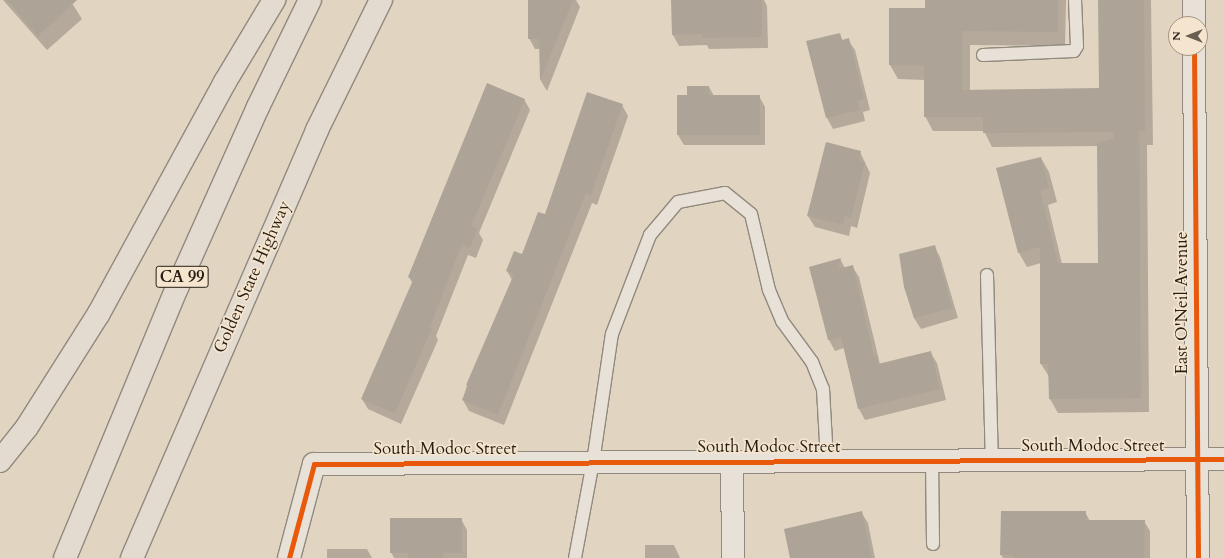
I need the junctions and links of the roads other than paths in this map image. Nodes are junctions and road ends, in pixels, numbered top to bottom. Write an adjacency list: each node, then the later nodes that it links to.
1 (274, 0): 16 (highway)
2 (310, 0): 20 (highway, CA 99)
3 (381, 0): 10 (highway, Golden State Highway)
4 (1075, 0): 7 (lane)
5 (1194, 0): 6 (street)
6 (1194, 16)
7 (983, 55)
8 (1194, 56): 11 (street, East O'Neil Avenue)
9 (987, 275): 14 (lane)
10 (233, 320): 21 (highway, Golden State Highway); 22 (highway)
11 (1197, 459): 12 (street, South Modoc Street); 14 (street, South Modoc Street); 26 (street, East O'Neil Avenue)
12 (1224, 459)
13 (932, 460): 14 (street, South Modoc Street); 15 (street, South Modoc Street); 19 (lane)
14 (992, 460)
15 (827, 461): 17 (lane); 18 (street, South Modoc Street)
16 (0, 462)
17 (593, 462): 18 (street, South Modoc Street); 23 (street, South Modoc Street); 24 (lane)
18 (732, 462): 25 (street)
19 (933, 544)
20 (65, 558)
21 (132, 558)
22 (146, 558)
23 (289, 558)
24 (575, 558)
25 (733, 558)
26 (1198, 558)

